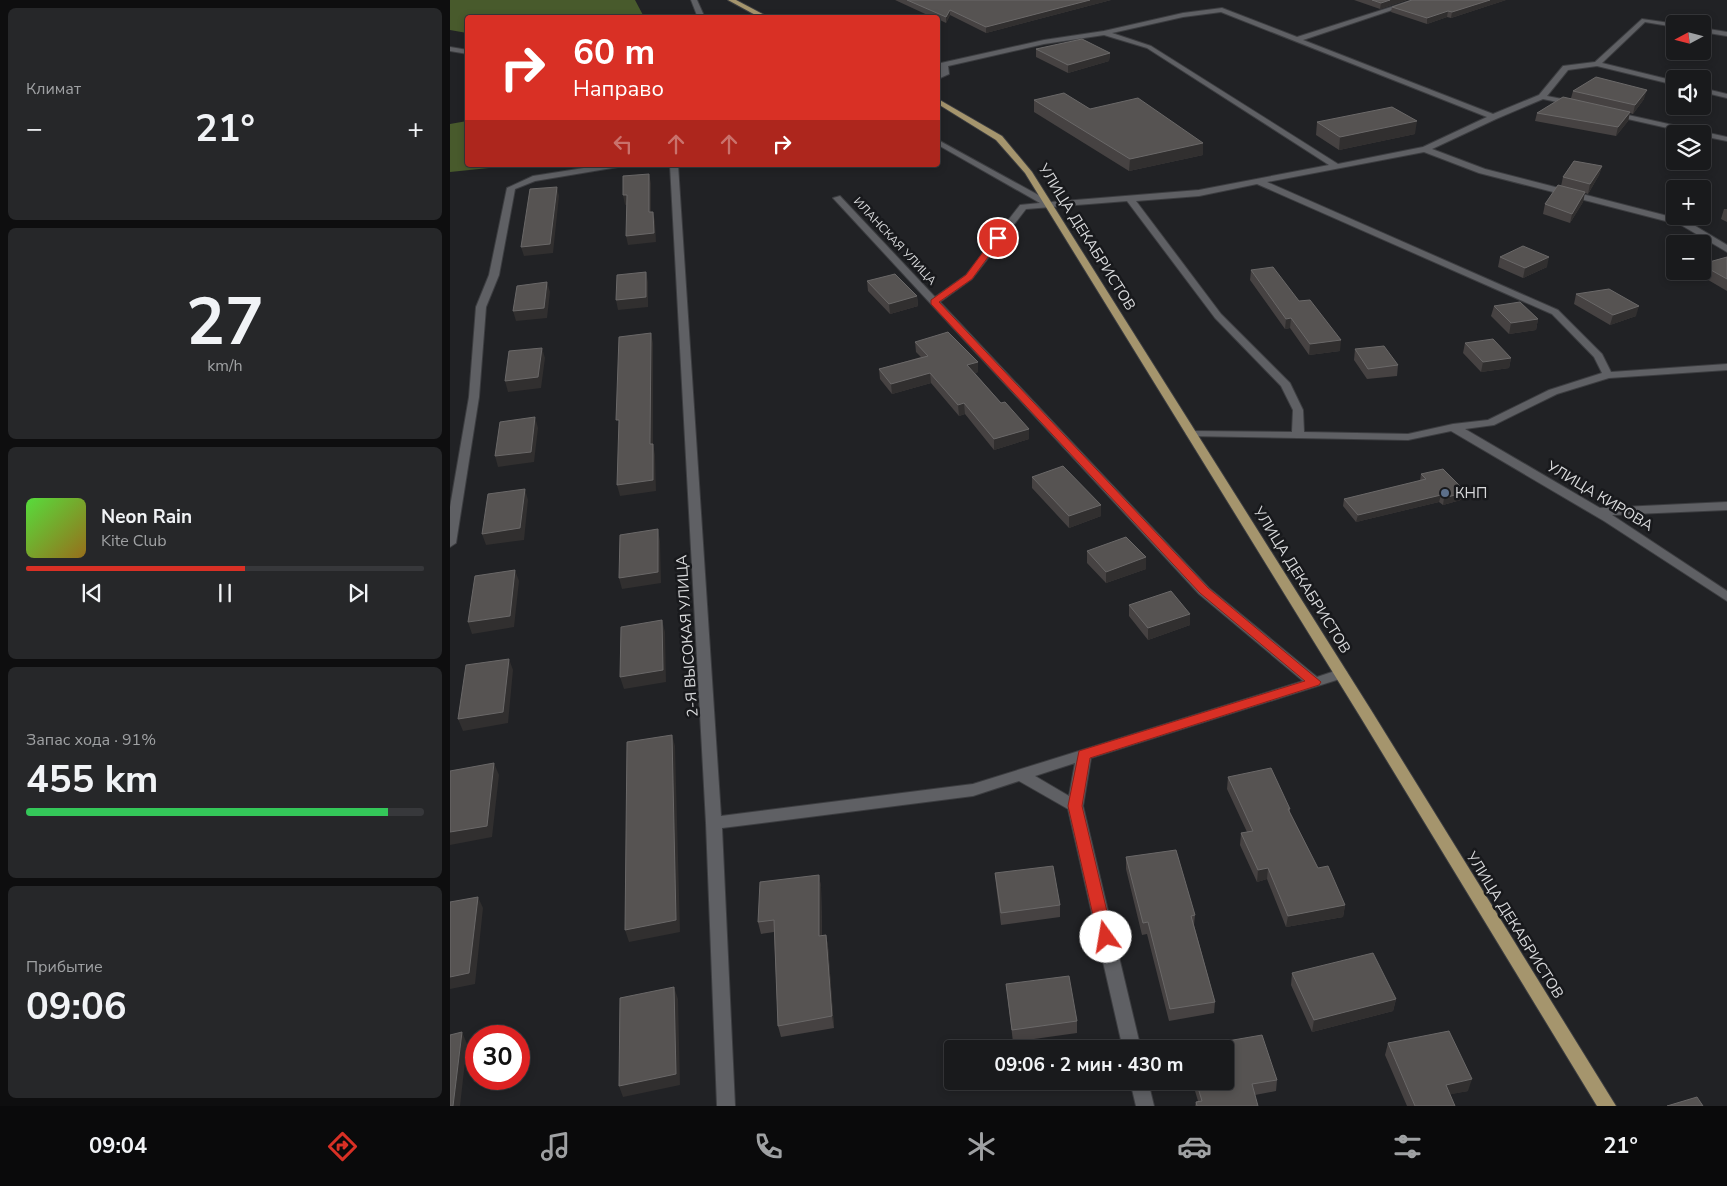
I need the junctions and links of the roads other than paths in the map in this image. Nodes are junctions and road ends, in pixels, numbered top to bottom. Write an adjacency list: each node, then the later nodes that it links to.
1 (694, 0): 4 (street)
2 (731, 0): 5 (main road)
3 (1419, 0): 10 (street)
4 (701, 15)
5 (761, 15)
6 (1666, 24): 13 (street)
7 (1711, 31): 9 (street)
8 (1104, 33): 10 (street); 14 (street); 26 (street)
9 (1727, 34)
10 (1298, 39): 22 (street)
11 (450, 49): 12 (street)
12 (465, 52)
13 (1597, 64): 15 (street); 18 (street)
14 (940, 76)
15 (1666, 81)
16 (1711, 92): 17 (street)
17 (1727, 96)
18 (1542, 97): 20 (street); 22 (street, ИЛАНСКАЯ УЛИЦА)
19 (940, 102): 32 (main road, УЛИЦА ДЕКАБРИСТОВ)
20 (1581, 106)
21 (1601, 110): 23 (street)
22 (1492, 118): 25 (street, ИЛАНСКАЯ УЛИЦА)
23 (1727, 139)
24 (940, 143): 32 (street)
25 (1425, 150): 26 (street, ИЛАНСКАЯ УЛИЦА); 33 (street)
26 (1336, 166): 29 (street, ИЛАНСКАЯ УЛИЦА)
27 (606, 167): 42 (street)
28 (674, 167): 49 (street, 2-Я ВЫСОКАЯ УЛИЦА)
29 (1259, 182): 31 (street, ИЛАНСКАЯ УЛИЦА); 36 (street)
30 (837, 198): 34 (street, ИЛАНСКАЯ УЛИЦА)
31 (1130, 199): 32 (street, ИЛАНСКАЯ УЛИЦА); 39 (street)
32 (1048, 204): 34 (street, ИЛАНСКАЯ УЛИЦА); 38 (main road, УЛИЦА ДЕКАБРИСТОВ)
33 (1727, 249)
34 (934, 302): 45 (street, ИЛАНСКАЯ УЛИЦА)
35 (1727, 367): 36 (street)
36 (1608, 375): 37 (street)
37 (1453, 427): 39 (street); 41 (street, УЛИЦА КИРОВА)
38 (1192, 434): 39 (street); 44 (main road, УЛИЦА ДЕКАБРИСТОВ)
39 (1298, 436)
40 (1727, 506): 41 (street)
41 (1598, 512): 43 (street, УЛИЦА КИРОВА)
42 (450, 544)
43 (1727, 598)
44 (1341, 674): 45 (street); 54 (main road, УЛИЦА ДЕКАБРИСТОВ)
45 (1314, 682): 46 (street)
46 (1084, 755): 47 (street); 48 (street)
47 (1020, 775): 48 (street); 49 (street)
48 (1075, 806): 50 (street)
49 (714, 823): 52 (street, 2-Я ВЫСОКАЯ УЛИЦА)
50 (1130, 1040)
51 (1141, 1090): 53 (street)
52 (726, 1106)
53 (1145, 1106)
54 (1607, 1106)

